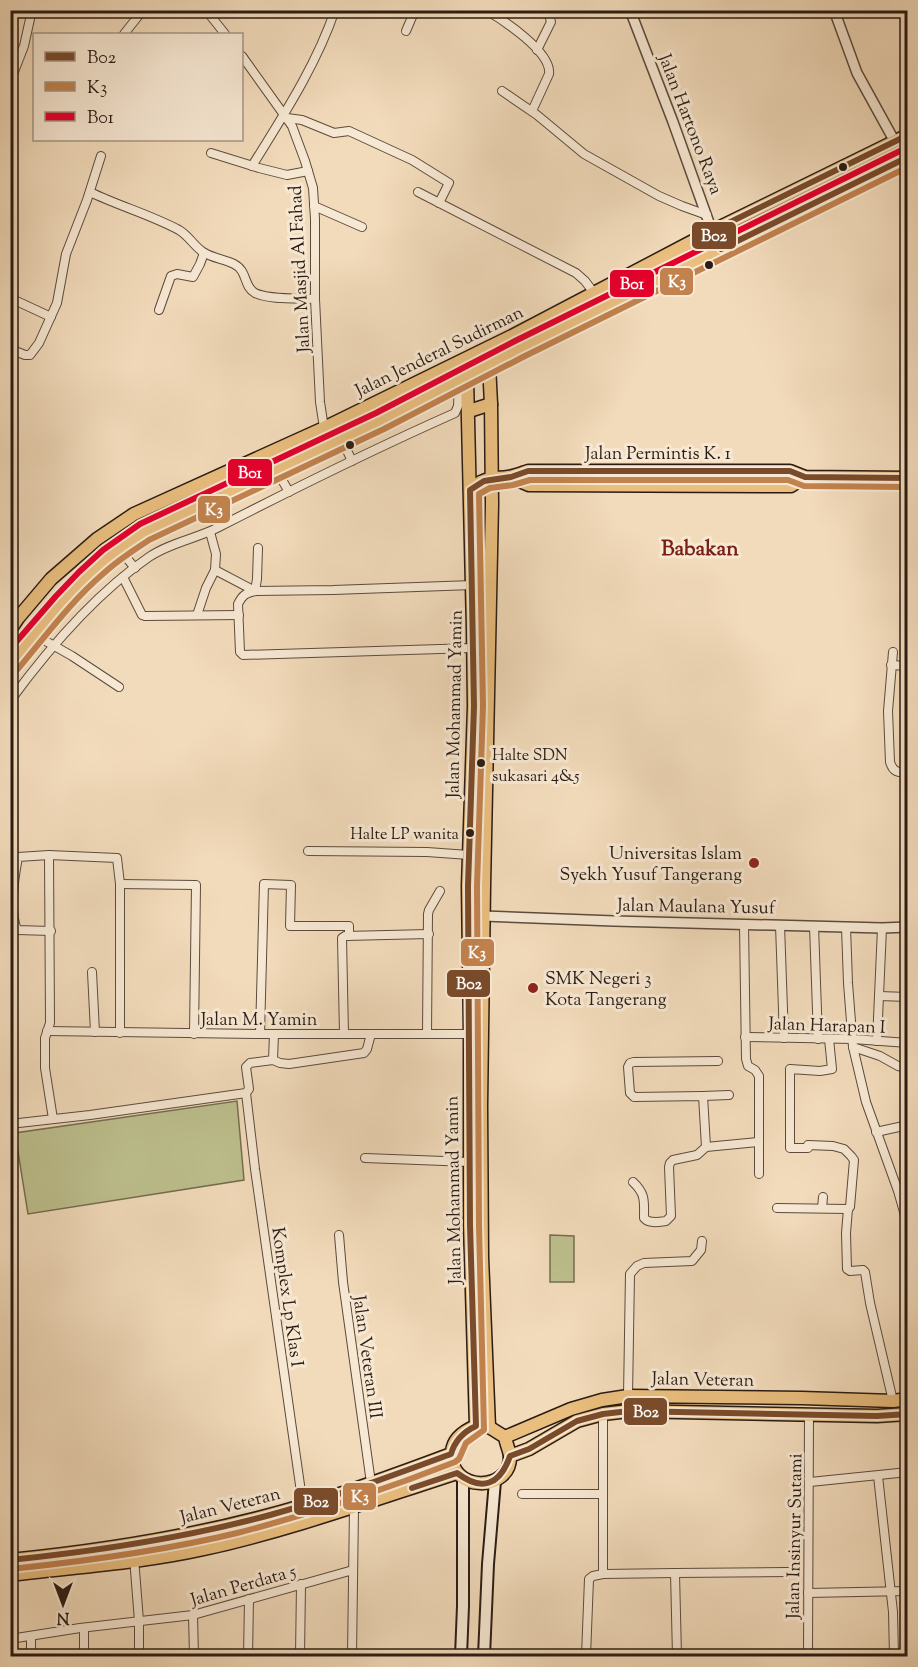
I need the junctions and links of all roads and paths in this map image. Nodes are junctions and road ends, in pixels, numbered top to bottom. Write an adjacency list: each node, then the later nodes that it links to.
1 (32, 10): 16 (street)
2 (142, 10): 12 (street)
3 (335, 10): 19 (street)
4 (415, 10): 11 (street)
5 (486, 10): 10 (street)
6 (543, 10): 14 (street)
7 (630, 10): 31 (street, Jalan Hartono Raya)
8 (834, 10): 21 (street)
9 (211, 12): 13 (street)
10 (501, 14): 14 (street)
11 (406, 31)
12 (125, 33)
13 (224, 33)
14 (537, 50): 18 (street)
15 (243, 57): 19 (street, Jalan Masjid Al Fahad)
16 (10, 82)
17 (502, 91): 18 (street)
18 (532, 111): 31 (street)
19 (285, 116): 25 (street); 26 (street, Jalan Masjid Al Fahad); 29 (street)
20 (908, 135): 21 (main road, Jalan Jenderal Sudirman)
21 (895, 142): 33 (main road, Jalan Jenderal Sudirman)
22 (211, 153): 25 (street)
23 (101, 156): 27 (street)
24 (908, 157): 34 (main road, Jalan Jenderal Sudirman)
25 (252, 166): 26 (street)
26 (308, 171): 30 (street, Jalan Masjid Al Fahad)
27 (90, 192): 35 (street); 40 (street)
28 (418, 192): 29 (street)
29 (439, 203): 36 (street)
30 (314, 206): 32 (street); 38 (street, Jalan Masjid Al Fahad)
31 (707, 215): 33 (street, Jalan Hartono Raya)
32 (363, 227)
33 (712, 231): 34 (street, Jalan Hartono Raya); 36 (main road, Jalan Jenderal Sudirman)
34 (721, 249): 42 (main road, Jalan Jenderal Sudirman)
35 (204, 253): 38 (street); 39 (street)
36 (594, 293): 46 (main road, Jalan Jenderal Sudirman)
37 (10, 298): 40 (street)
38 (315, 299): 46 (street, Jalan Masjid Al Fahad)
39 (159, 310)
40 (51, 317): 41 (street)
41 (10, 350)
42 (489, 365): 43 (main road, Jalan Jenderal Sudirman); 44 (main road, Jalan Mohammad Yamin)
43 (463, 380): 45 (main road, Jalan Mohammad Yamin); 47 (main road, Jalan Jenderal Sudirman); 48 (street)
44 (491, 404): 45 (main road); 50 (main road, Jalan Mohammad Yamin)
45 (469, 411): 52 (main road, Jalan Mohammad Yamin)
46 (324, 428): 64 (main road, Jalan Jenderal Sudirman)
47 (342, 440): 48 (street); 49 (main road, Jalan Jenderal Sudirman)
48 (352, 461): 53 (street)
49 (277, 471): 53 (street); 56 (main road, Jalan Jenderal Sudirman)
50 (492, 478): 51 (main road, Jalan Permintis K. 1); 52 (main road, Jalan Permintis K. 1); 80 (main road, Jalan Mohammad Yamin)
51 (908, 478)
52 (470, 490): 60 (main road, Jalan Mohammad Yamin)
53 (289, 492): 54 (street)
54 (210, 532): 57 (street); 58 (street)
55 (258, 548): 61 (street)
56 (119, 549): 57 (street); 65 (main road, Jalan Jenderal Sudirman)
57 (135, 568): 59 (street)
58 (214, 570): 61 (street); 62 (street)
59 (123, 577): 62 (street); 66 (street)
60 (473, 585): 61 (street); 67 (main road, Jalan Mohammad Yamin)
61 (255, 591): 63 (street)
62 (197, 615): 63 (street)
63 (239, 615): 67 (street)
64 (10, 630)
65 (35, 635): 66 (street); 69 (main road, Jalan Jenderal Sudirman)
66 (55, 646): 72 (street); 73 (street)
67 (473, 648): 77 (main road, Jalan Mohammad Yamin)
68 (893, 652): 70 (street)
69 (10, 664)
70 (891, 665): 71 (street); 74 (street)
71 (908, 666)
72 (119, 687)
73 (10, 701)
74 (908, 772)
75 (308, 851): 77 (street)
76 (49, 855): 78 (street); 87 (street); 87 (street)
77 (469, 855): 102 (main road, Jalan Mohammad Yamin)
78 (120, 884): 95 (street); 96 (street)
79 (440, 891): 88 (street)
80 (483, 916): 81 (street, Jalan Maulana Yusuf); 143 (main road, Jalan Mohammad Yamin)
81 (744, 924): 82 (street, Jalan Maulana Yusuf); 103 (street)
82 (780, 925): 83 (street, Jalan Maulana Yusuf); 104 (street)
83 (813, 926): 84 (street, Jalan Maulana Yusuf); 105 (street)
84 (846, 927): 86 (street, Jalan Maulana Yusuf); 108 (street)
85 (908, 927): 86 (street, Jalan Maulana Yusuf)
86 (882, 928): 91 (street)
87 (51, 931): 93 (street)
88 (429, 934): 89 (street); 101 (street)
89 (349, 936): 97 (street); 99 (street)
90 (92, 972): 94 (street)
91 (879, 996): 92 (street); 107 (street)
92 (908, 997)
93 (47, 1031): 94 (street, Jalan M. Yamin); 116 (street)
94 (95, 1032): 95 (street, Jalan M. Yamin)
95 (120, 1033): 96 (street, Jalan M. Yamin)
96 (194, 1034): 97 (street, Jalan M. Yamin)
97 (260, 1034): 98 (street, Jalan M. Yamin)
98 (274, 1034): 99 (street, Jalan M. Yamin); 110 (street)
99 (344, 1034): 100 (street, Jalan M. Yamin)
100 (371, 1034): 101 (street, Jalan M. Yamin); 110 (street)
101 (427, 1034): 102 (street, Jalan M. Yamin)
102 (470, 1034): 123 (main road, Jalan Mohammad Yamin)
103 (745, 1036): 104 (street, Jalan Harapan I); 120 (street)
104 (784, 1038): 105 (street, Jalan Harapan I)
105 (818, 1038): 106 (street, Jalan Harapan I)
106 (829, 1039): 108 (street, Jalan Harapan I); 131 (street)
107 (877, 1041): 108 (street, Jalan Harapan I); 109 (street, Jalan Harapan I)
108 (853, 1043): 112 (street); 119 (street)
109 (908, 1043)
110 (273, 1060): 113 (street)
111 (718, 1061): 115 (street)
112 (908, 1068)
113 (247, 1091): 116 (street); 155 (street, Komplex Lp Klas I)
114 (729, 1095): 115 (street)
115 (703, 1096): 121 (street)
116 (53, 1119): 117 (street)
117 (10, 1124)
118 (908, 1125): 119 (street)
119 (876, 1132): 127 (street)
120 (758, 1142): 121 (street); 124 (street)
121 (706, 1147): 125 (street)
122 (365, 1158): 123 (street)
123 (470, 1162): 143 (main road, Jalan Mohammad Yamin)
124 (759, 1174)
125 (633, 1182)
126 (908, 1189): 127 (street)
127 (898, 1191): 132 (street)
128 (823, 1197): 130 (street)
129 (777, 1208): 130 (street)
130 (822, 1208): 131 (street)
131 (848, 1209): 138 (street)
132 (908, 1226)
133 (339, 1235): 152 (street, Jalan Veteran III)
134 (702, 1241): 135 (street)
135 (628, 1396): 136 (main road, Jalan Veteran); 144 (main road, Jalan Veteran)
136 (705, 1397): 138 (main road, Jalan Veteran); 139 (main road)
137 (908, 1399): 138 (main road, Jalan Veteran)
138 (893, 1401)
139 (707, 1412): 140 (main road, Jalan Veteran); 142 (main road, Jalan Veteran)
140 (603, 1414): 146 (main road, Jalan Veteran); 154 (street)
141 (908, 1414): 142 (main road, Jalan Veteran)
142 (809, 1415): 151 (street, Jalan Insinyur Sutami)
143 (482, 1427): 144 (main road); 145 (main road)
144 (505, 1437): 146 (main road)
145 (451, 1454): 148 (main road); 152 (main road, Jalan Veteran)
146 (510, 1456): 150 (main road)
147 (908, 1472): 149 (street)
148 (460, 1476): 150 (main road); 156 (main road, Jalan Veteran); 182 (main road)
149 (878, 1476): 151 (street); 167 (street)
150 (495, 1481): 183 (main road)
151 (810, 1482): 168 (street, Jalan Insinyur Sutami)
152 (371, 1483): 155 (main road, Jalan Veteran)
153 (522, 1494): 154 (street)
154 (602, 1494): 163 (street)
155 (303, 1506): 157 (main road, Jalan Veteran)
156 (354, 1507): 159 (main road, Jalan Veteran); 160 (street)
157 (133, 1545): 158 (main road, Jalan Veteran); 159 (street)
158 (10, 1560)
159 (135, 1560): 164 (main road, Jalan Veteran); 171 (street)
160 (353, 1570): 165 (street, Jalan Perdata 5); 181 (street)
161 (788, 1572): 162 (street)
162 (675, 1573): 163 (street); 185 (street)
163 (603, 1574): 184 (street)
164 (10, 1575)
165 (301, 1584): 169 (street, Jalan Perdata 5); 180 (street)
166 (908, 1591): 167 (street)
167 (890, 1592): 168 (street); 187 (street)
168 (808, 1593): 186 (street, Jalan Insinyur Sutami)
169 (249, 1599): 170 (street, Jalan Perdata 5); 179 (street)
170 (193, 1615): 171 (street, Jalan Perdata 5); 178 (street)
171 (139, 1621): 172 (street, Jalan Perdata 5); 177 (street)
172 (84, 1628): 173 (street, Jalan Perdata 5); 176 (street)
173 (31, 1636): 174 (street, Jalan Perdata 5); 175 (street)
174 (10, 1639)
175 (31, 1656)
176 (84, 1656)
177 (139, 1656)
178 (194, 1656)
179 (248, 1656)
180 (300, 1656)
181 (352, 1656)
182 (461, 1656)
183 (484, 1656)
184 (586, 1656)
185 (677, 1656)
186 (808, 1656)
187 (894, 1656)

